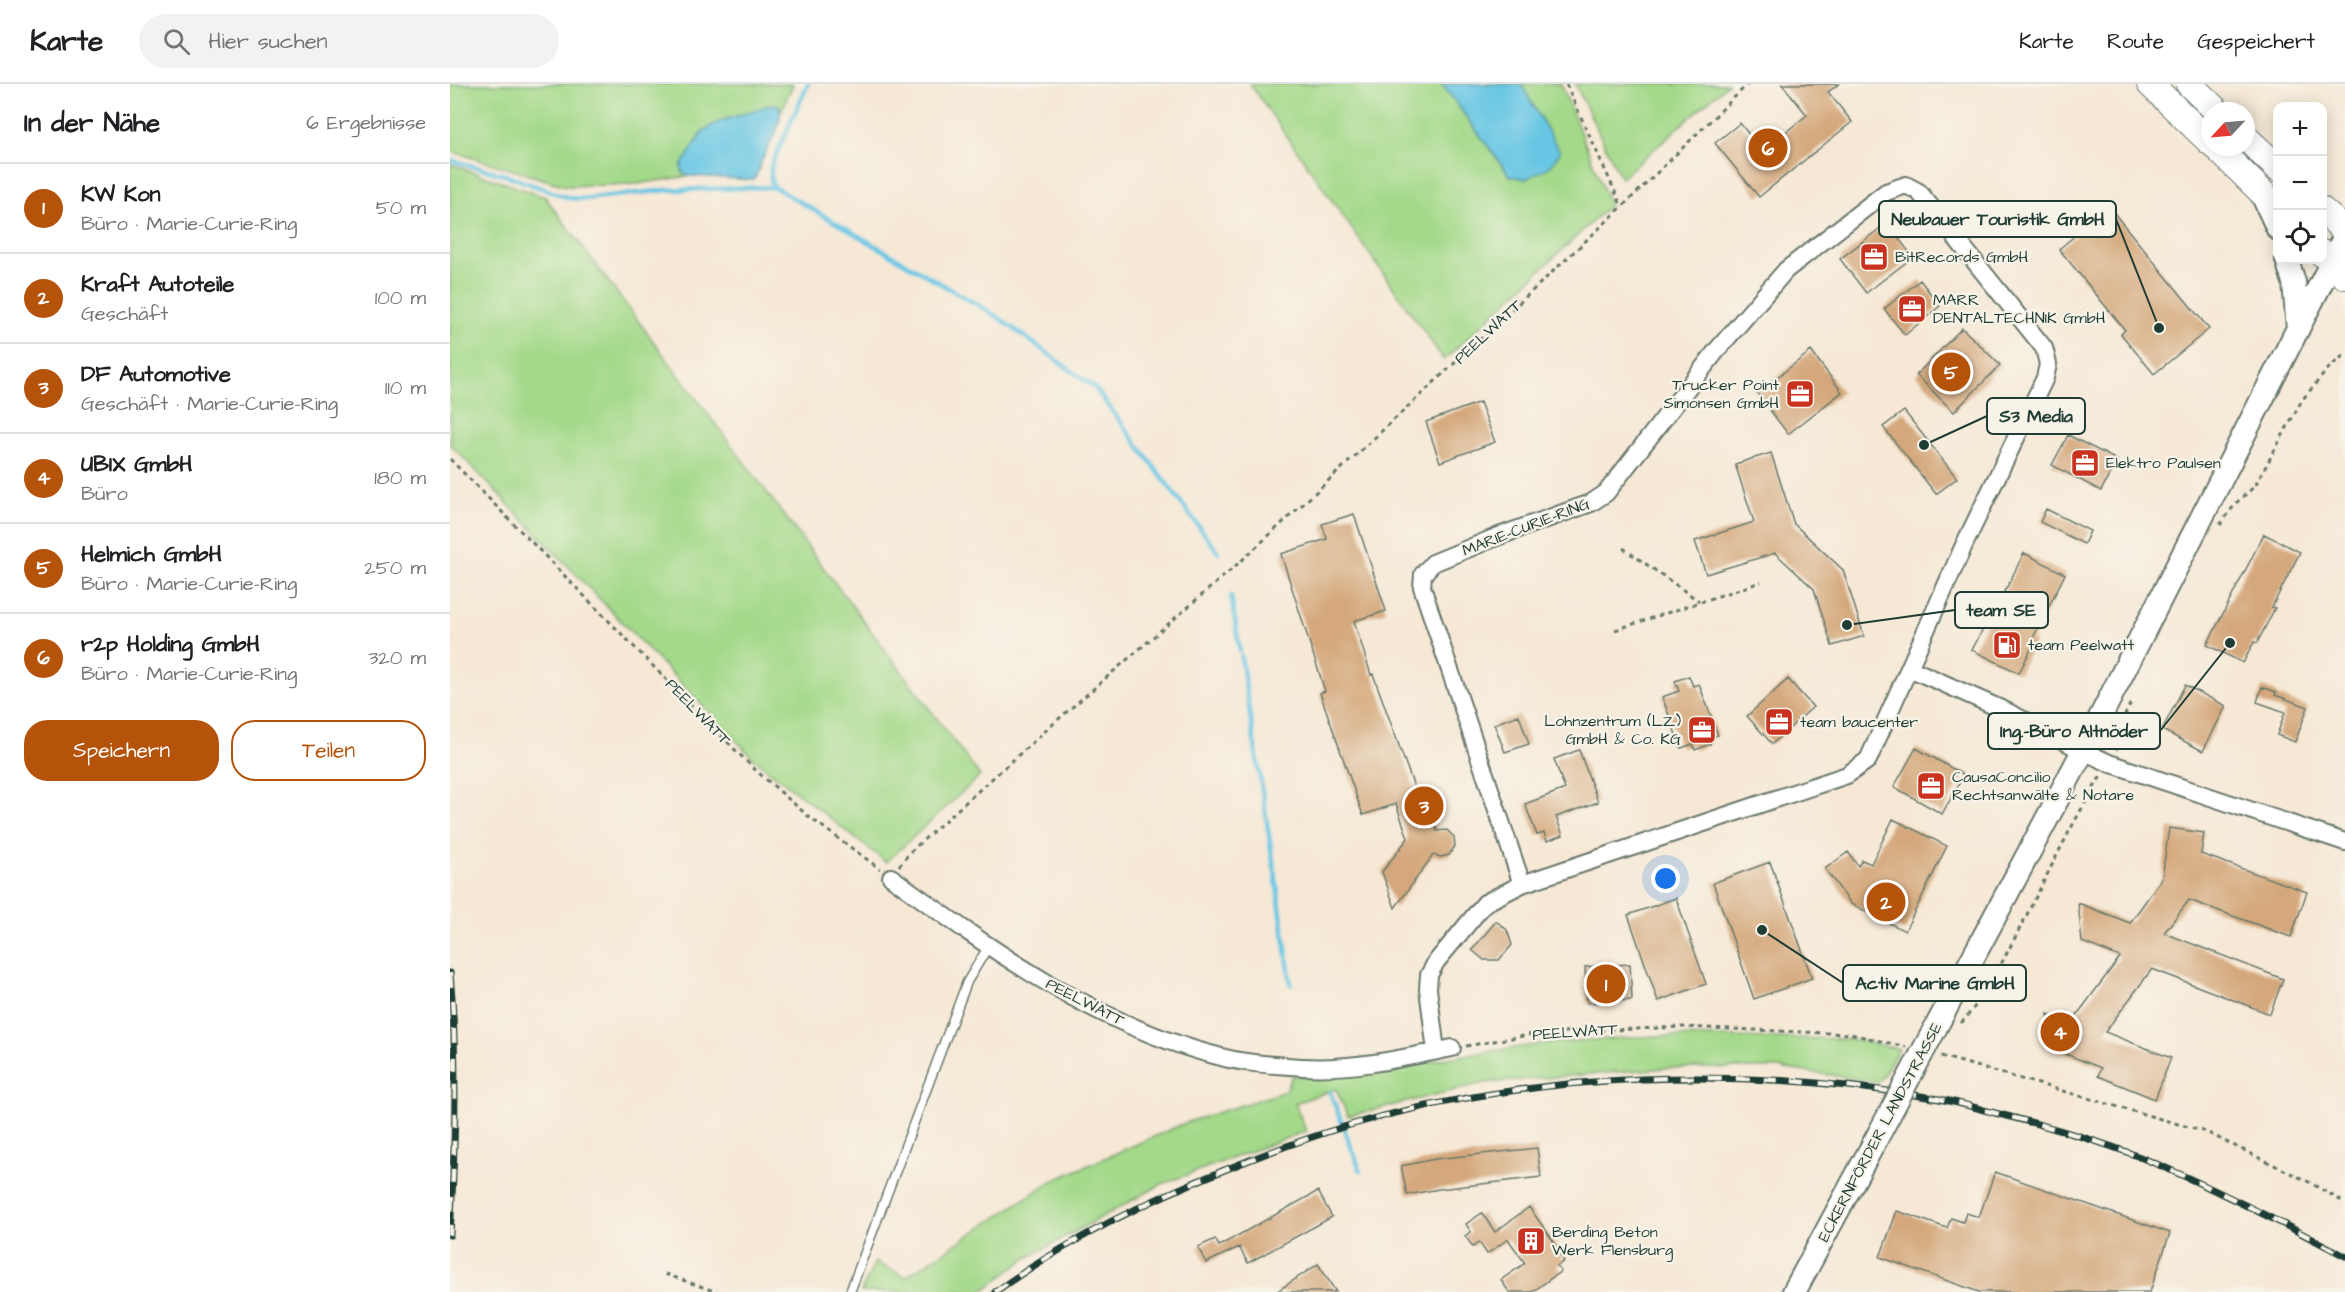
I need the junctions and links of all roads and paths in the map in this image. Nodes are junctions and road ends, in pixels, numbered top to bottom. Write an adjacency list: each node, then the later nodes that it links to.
1 (1566, 84): 11 (path)
2 (1748, 84): 11 (path, PEELWATT)
3 (2150, 84): 6 (main road)
4 (2189, 84): 5 (main road)
5 (2208, 102)
6 (2201, 133)
7 (2255, 147): 9 (main road)
8 (2225, 156): 10 (main road)
9 (2273, 164)
10 (2269, 200): 12 (street)
11 (1622, 207): 31 (path, PEELWATT)
12 (2273, 215)
13 (2327, 215): 14 (main road)
14 (2345, 231)
15 (2345, 236): 17 (street, ECKERNFÖRDER LANDSTRASSE)
16 (2288, 264): 18 (street)
17 (2333, 264): 18 (street, ECKERNFÖRDER LANDSTRASSE)
18 (2298, 329): 28 (street, ECKERNFÖRDER LANDSTRASSE)
19 (2345, 354): 21 (path)
20 (450, 459): 31 (path, PEELWATT)
21 (2220, 525)
22 (1623, 548): 24 (path)
23 (1761, 582): 24 (path)
24 (1699, 602): 25 (path)
25 (1615, 630)
26 (1909, 668): 28 (street); 32 (street, MARIE-CURIE-RING); 32 (street, MARIE-CURIE-RING)
27 (2135, 691): 29 (path)
28 (2083, 751): 29 (street); 36 (street, ECKERNFÖRDER LANDSTRASSE)
29 (2109, 763): 30 (street); 34 (path)
30 (2345, 842)
31 (894, 874): 33 (street, PEELWATT)
32 (1522, 884): 35 (street, MARIE-CURIE-RING)
33 (988, 947): 35 (street, PEELWATT); 40 (lane)
34 (1961, 1023)
35 (1444, 1050): 36 (path, PEELWATT)
36 (1918, 1051): 37 (path, PEELWATT); 41 (street, ECKERNFÖRDER LANDSTRASSE, bridge)
37 (2345, 1203)
38 (665, 1274): 39 (path)
39 (717, 1292)
40 (850, 1292)
41 (1794, 1292)

